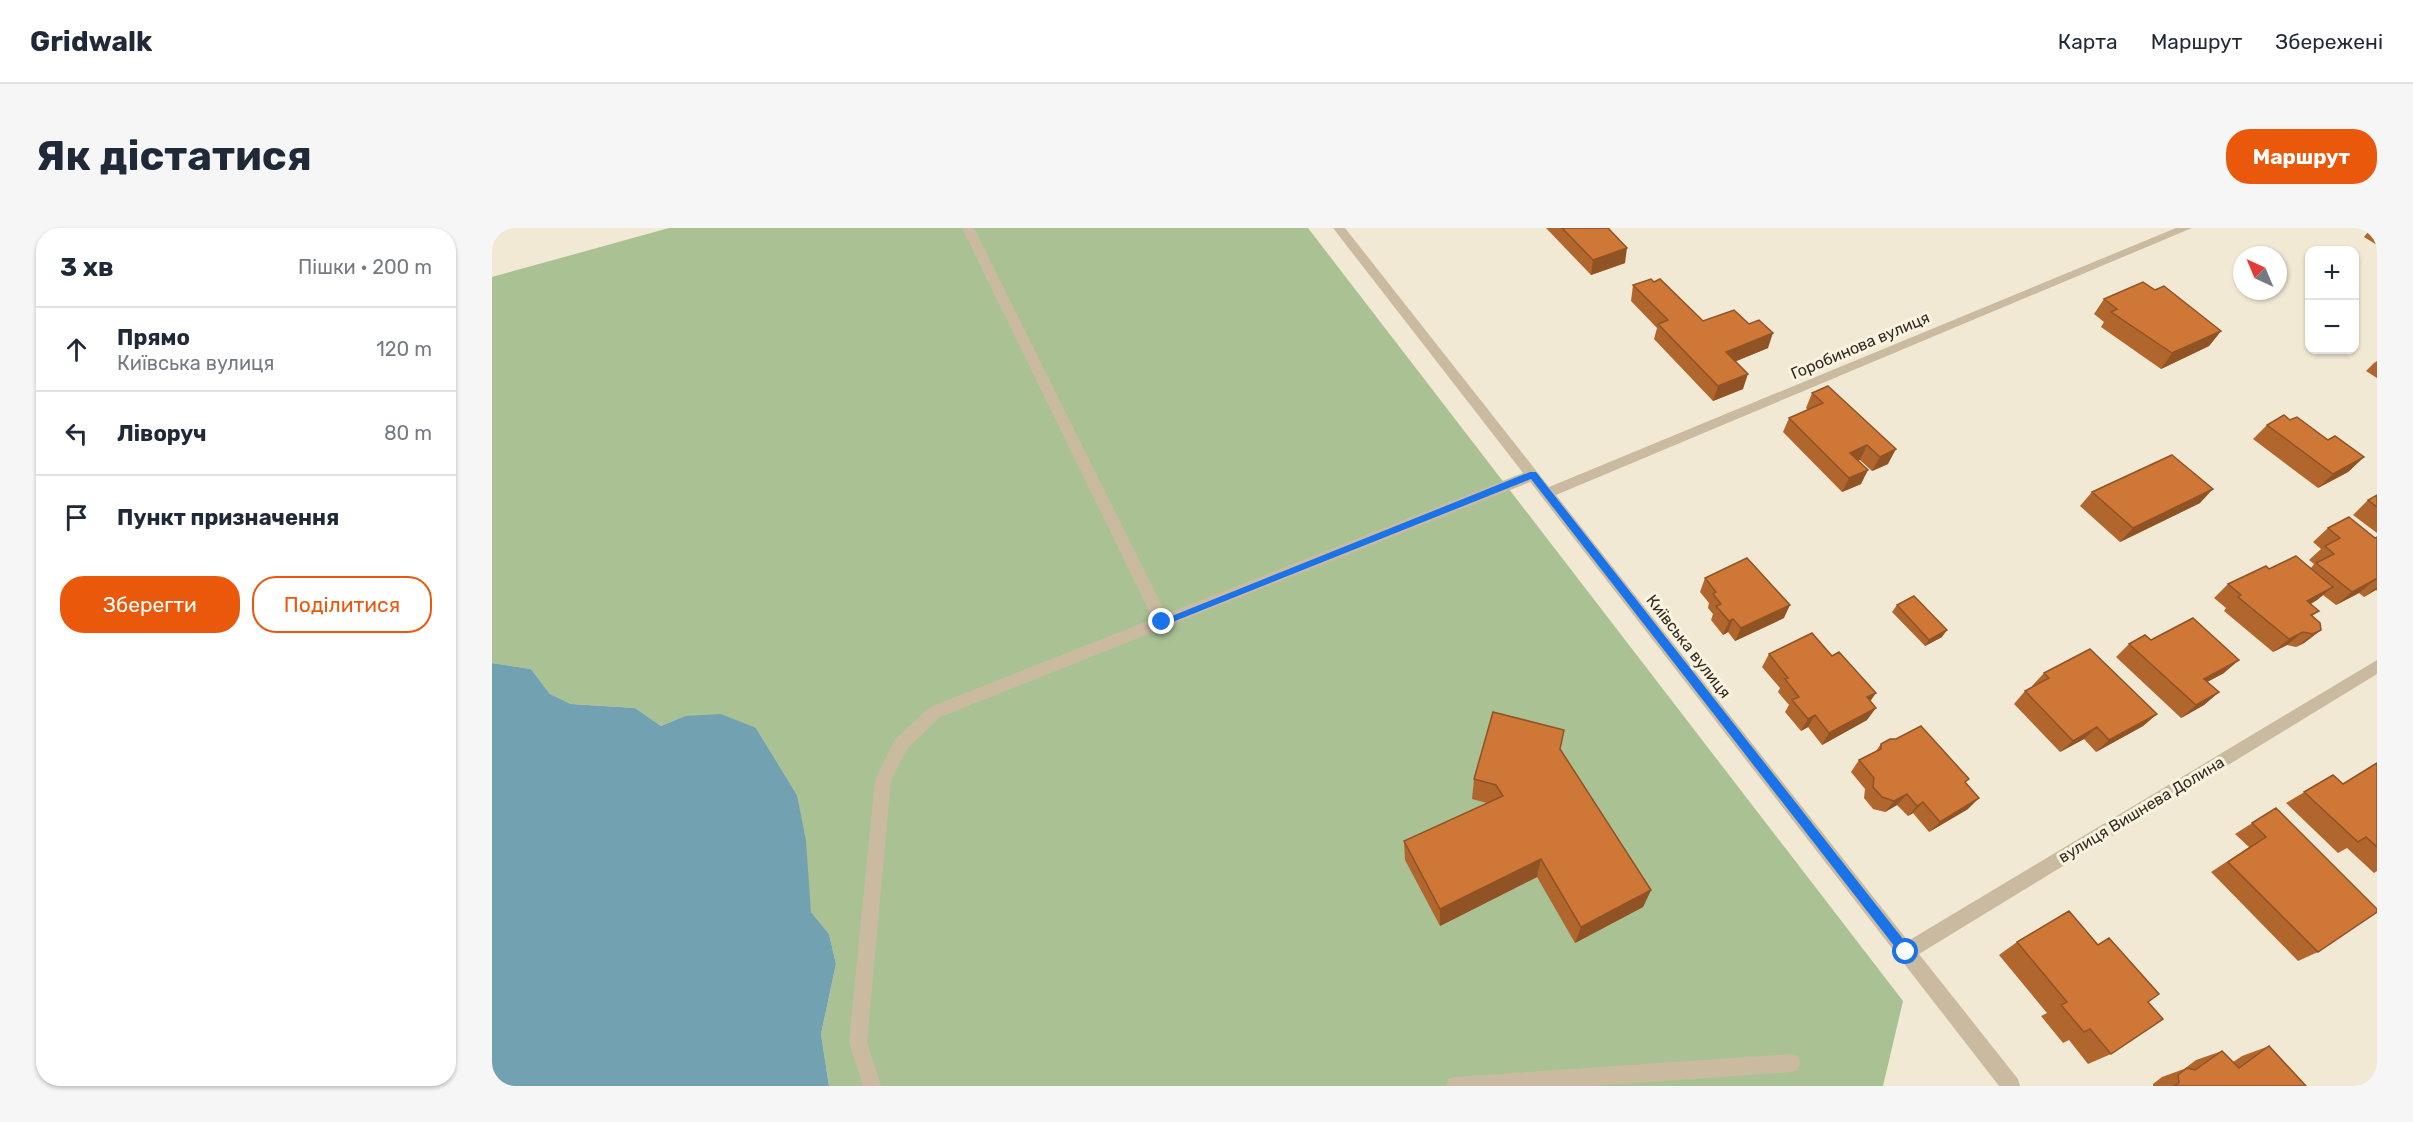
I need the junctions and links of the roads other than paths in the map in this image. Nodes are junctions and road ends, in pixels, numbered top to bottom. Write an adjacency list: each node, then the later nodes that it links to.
1 (968, 228): 6 (street)
2 (1339, 228): 4 (street, Київська вулиця)
3 (2186, 228): 5 (street, Горобинова вулиця)
4 (1533, 475): 5 (street, Київська вулиця); 6 (street)
5 (1547, 493): 8 (street, Київська вулиця)
6 (1162, 622): 10 (street)
7 (2377, 666): 8 (street, вулиця Вишнева Долина)
8 (1906, 952): 12 (street, Київська вулиця)
9 (1791, 1063): 11 (street)
10 (872, 1086)
11 (1455, 1086)
12 (2012, 1086)

